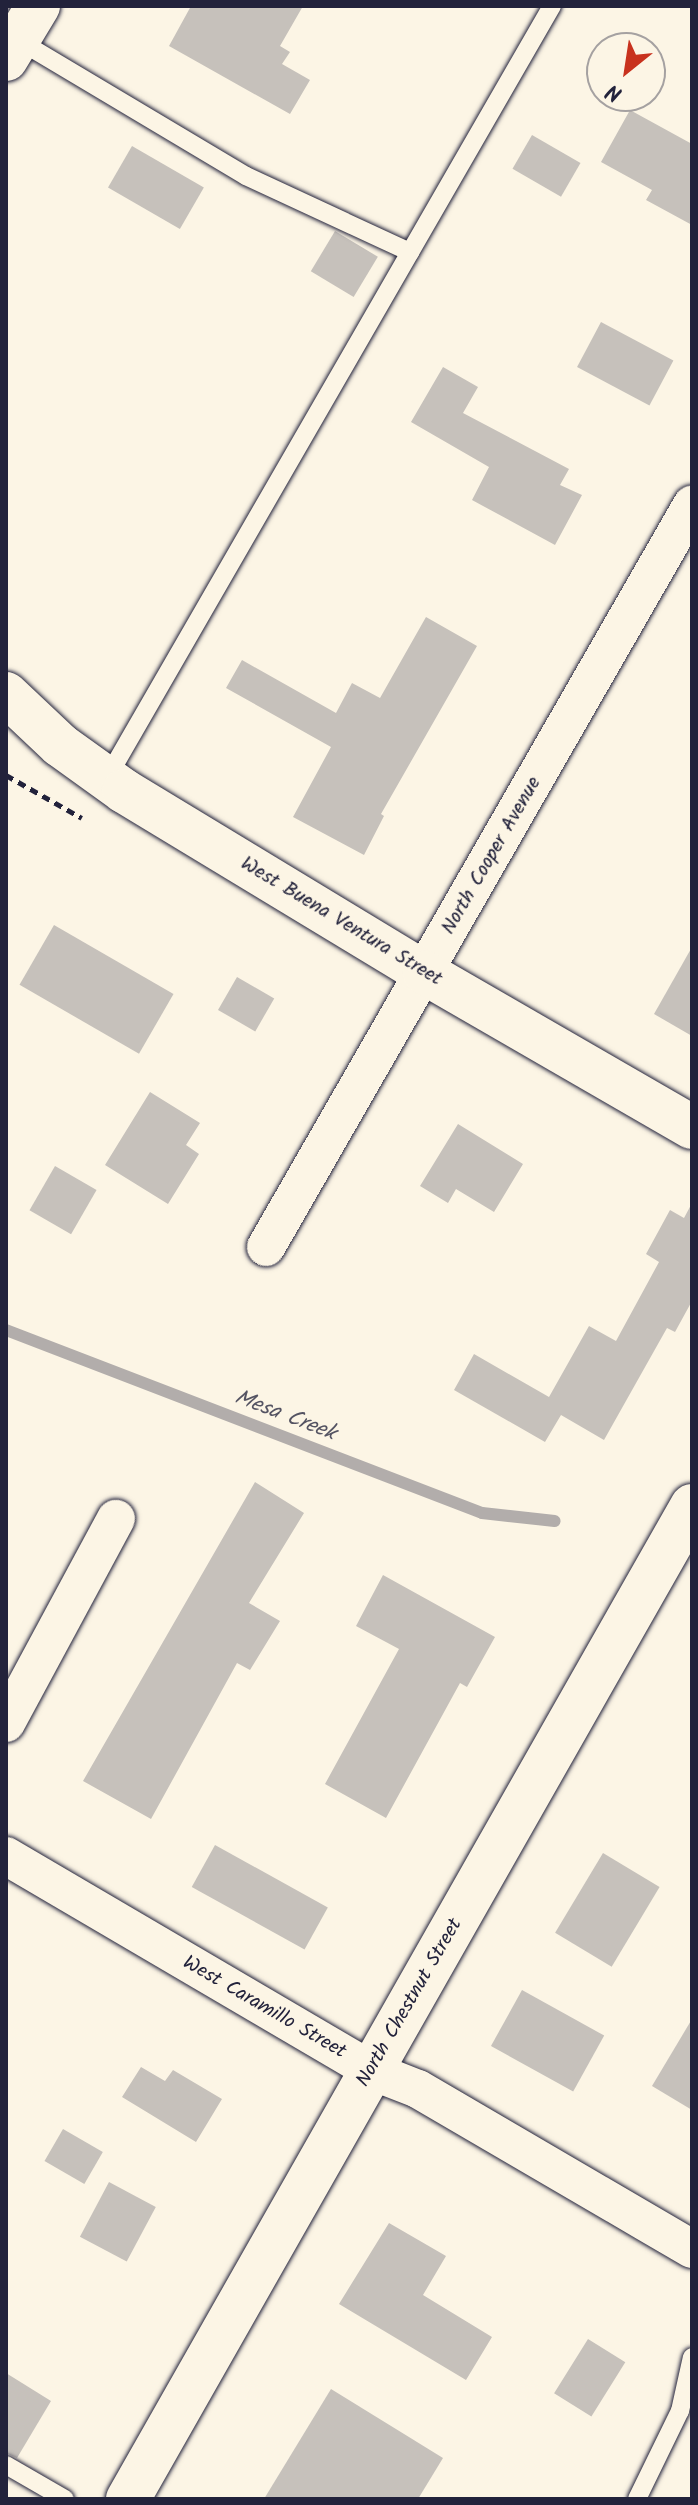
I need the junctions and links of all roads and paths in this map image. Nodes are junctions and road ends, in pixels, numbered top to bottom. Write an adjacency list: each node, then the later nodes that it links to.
1 (552, 6): 3 (lane)
2 (21, 35): 3 (lane)
3 (410, 252): 6 (lane)
4 (692, 505): 7 (street, North Cooper Avenue)
5 (6, 694): 6 (main road, West Buena Ventura Street)
6 (107, 778): 7 (main road, West Buena Ventura Street)
7 (425, 973): 8 (main road, West Buena Ventura Street); 9 (street, North Cooper Avenue)
8 (692, 1127)
9 (266, 1247)
10 (692, 1506): 14 (main road, North Chestnut Street)
11 (116, 1519): 12 (street)
12 (6, 1723)
13 (6, 1856): 14 (street, West Caramillo Street)
14 (372, 2071): 15 (street, West Caramillo Street); 19 (main road, North Chestnut Street)
15 (692, 2249)
16 (692, 2357): 20 (lane)
17 (6, 2465): 18 (lane)
18 (65, 2499)
19 (128, 2499)
20 (637, 2499)

